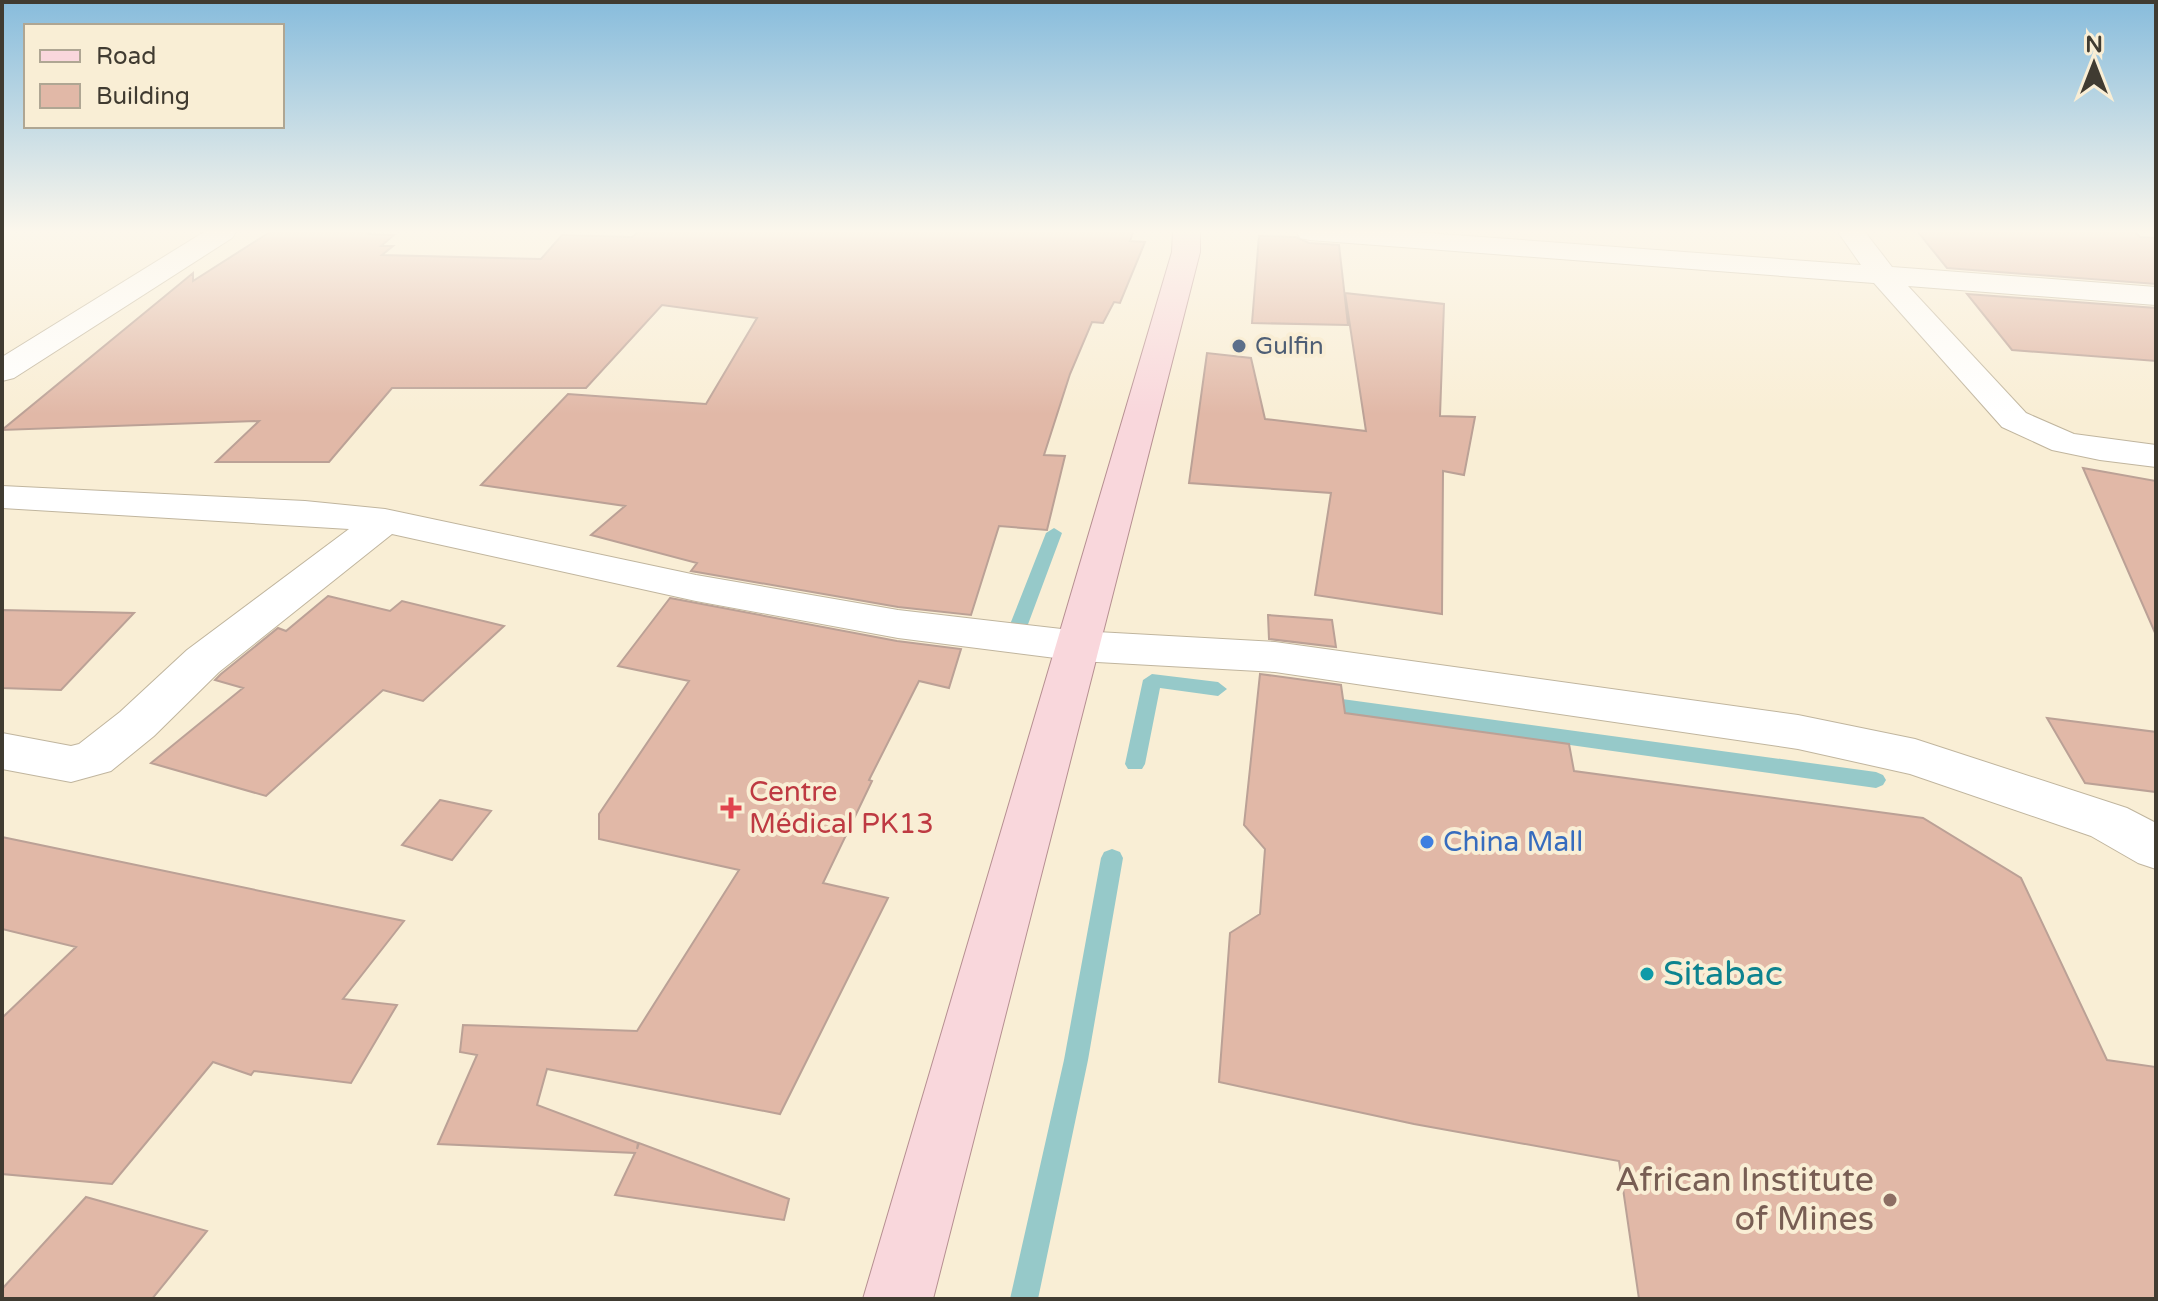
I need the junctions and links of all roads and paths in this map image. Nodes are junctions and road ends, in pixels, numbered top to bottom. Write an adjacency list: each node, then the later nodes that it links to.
1 (126, 293): 6 (street)
2 (1175, 293): 10 (main road)
3 (1898, 293): 7 (street)
4 (2109, 293): 5 (street)
5 (2156, 296)
6 (2, 371)
7 (2156, 456)
8 (2, 497): 9 (street)
9 (385, 521): 10 (street); 11 (street)
10 (1079, 646): 12 (street); 13 (main road)
11 (2, 751)
12 (2156, 848)
13 (898, 1299)

